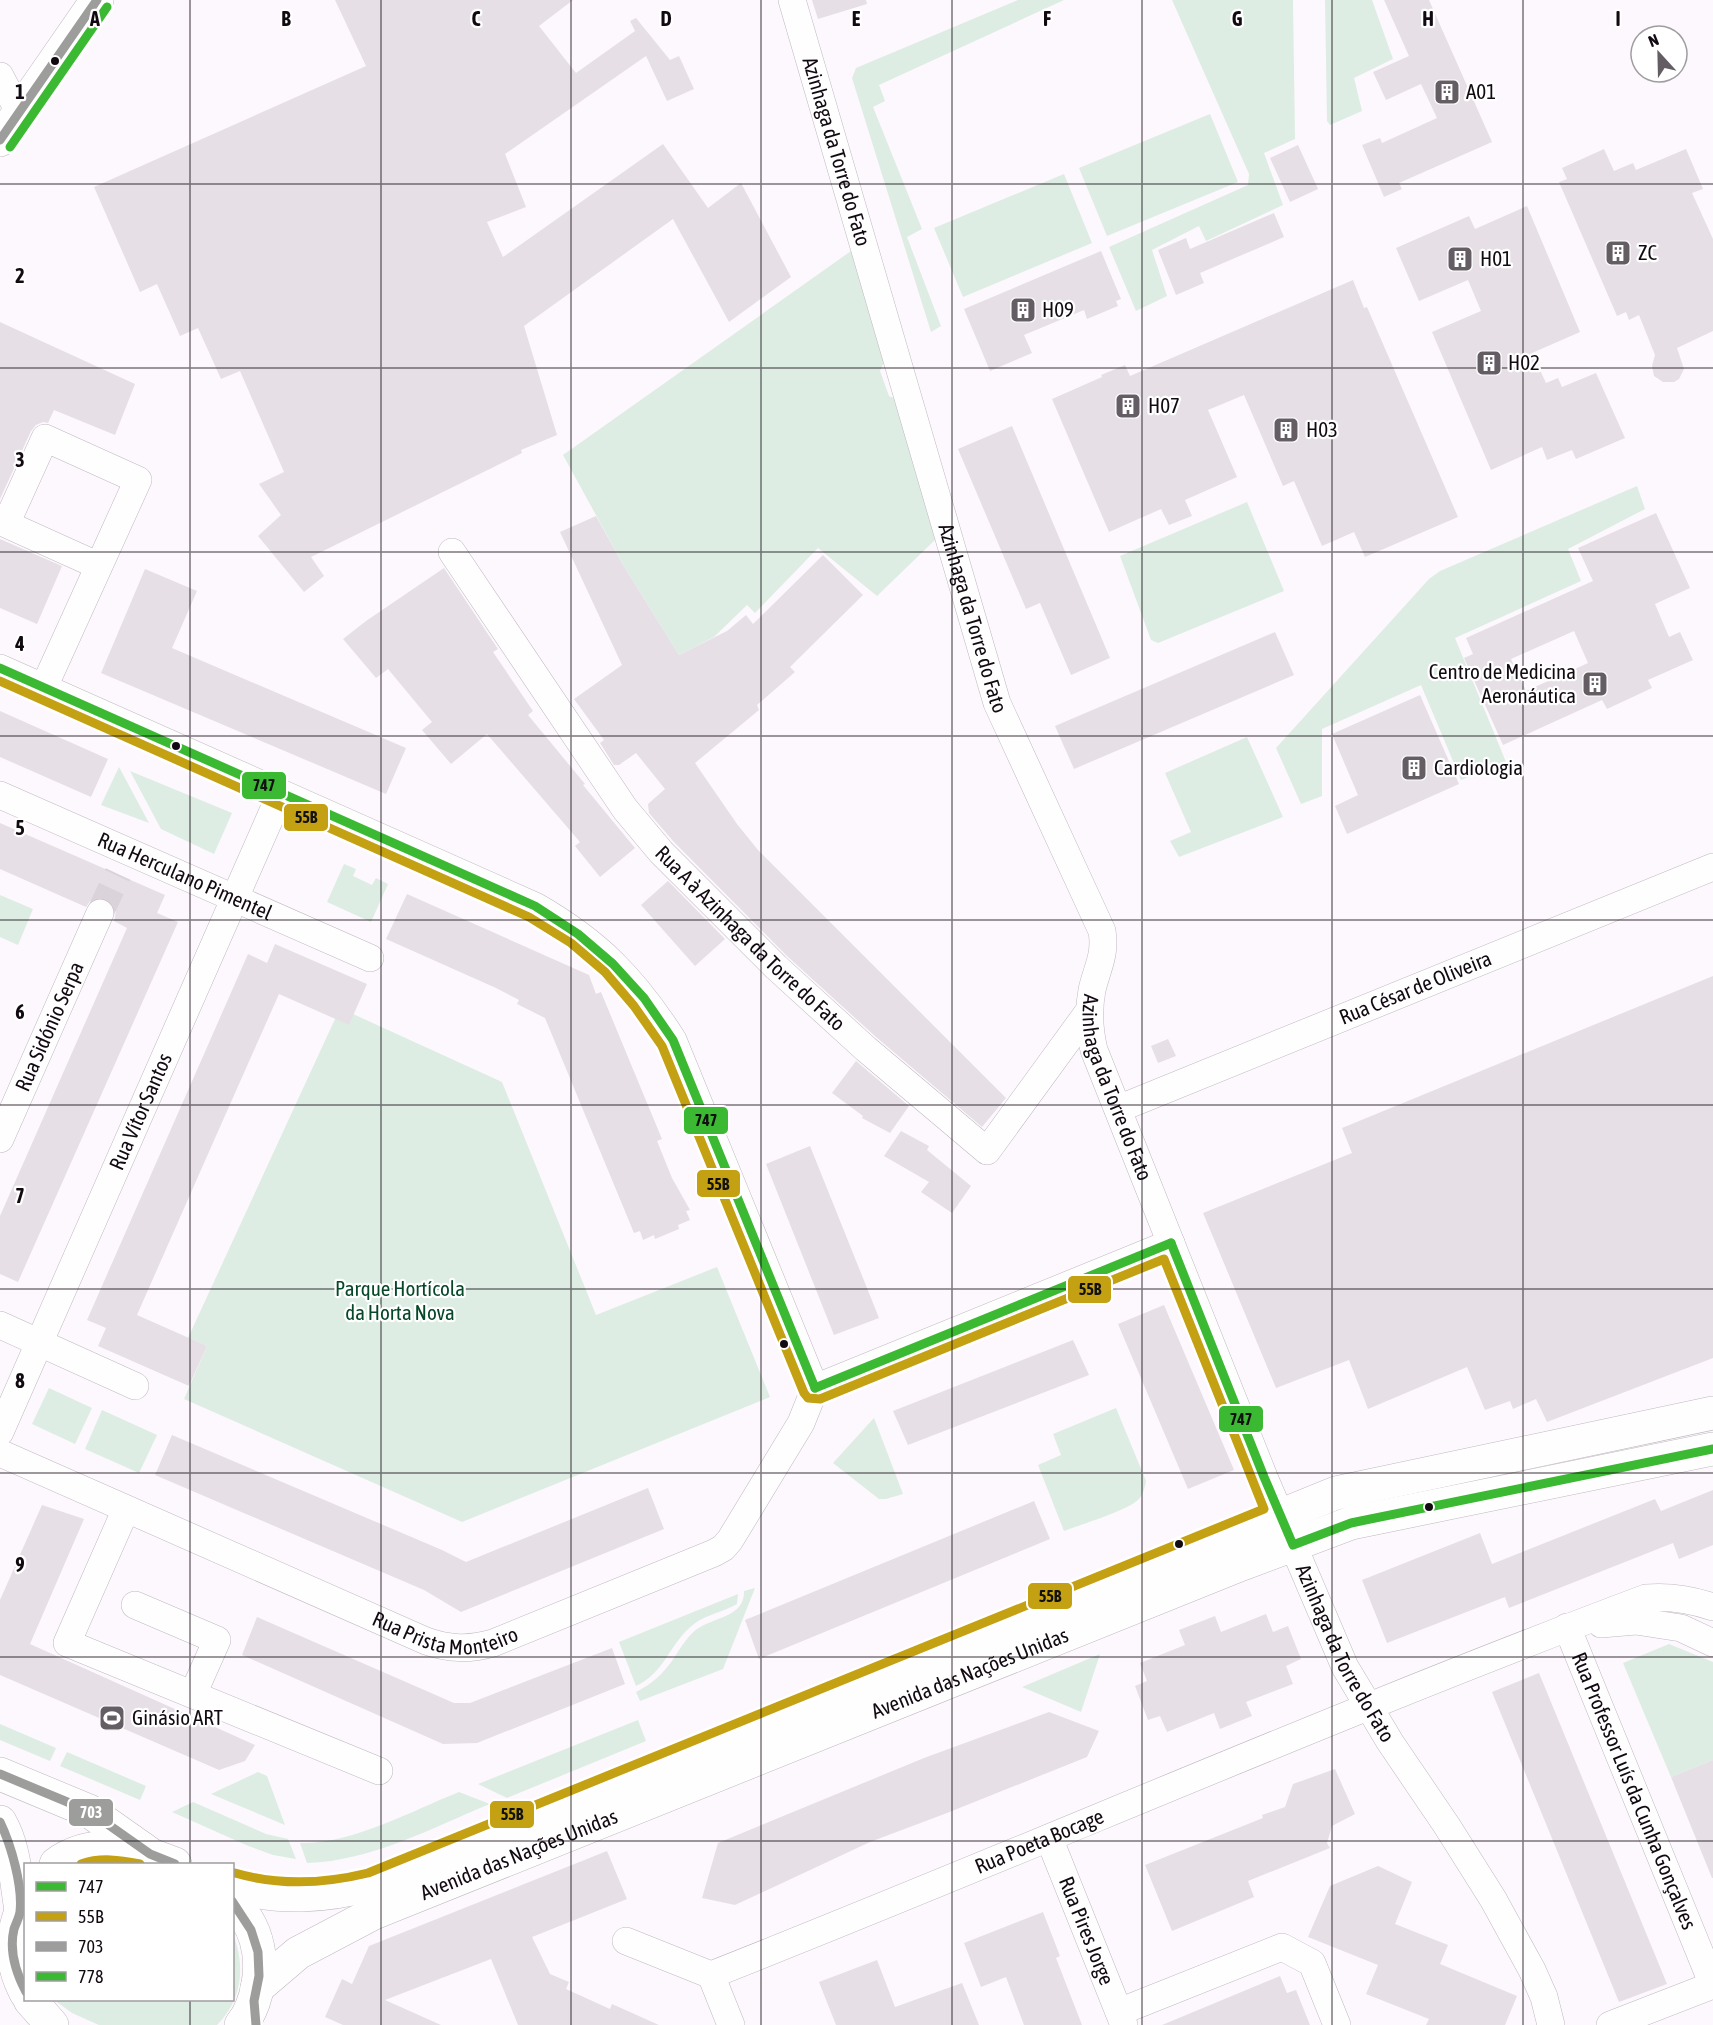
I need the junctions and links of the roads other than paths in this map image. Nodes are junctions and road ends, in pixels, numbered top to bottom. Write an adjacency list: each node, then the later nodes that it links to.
1 (97, 0): 4 (main road)
2 (792, 0): 16 (street, Azinhaga da Torre do Fato)
3 (0, 76): 4 (street)
4 (10, 108): 5 (main road)
5 (0, 140)
6 (452, 552): 16 (street, Rua A à Azinhaga da Torre do Fato)
7 (99, 566): 7 (street); 9 (street)
8 (0, 668): 9 (street)
9 (44, 687): 10 (street)
10 (281, 793): 13 (street, Rua Vítor Santos); 23 (street)
11 (0, 795): 13 (street, Rua Herculano Pimentel)
12 (1713, 867): 17 (street, Rua César de Oliveira)
13 (234, 899): 15 (street, Rua Herculano Pimentel); 21 (street, Rua Vítor Santos)
14 (100, 913): 18 (street, Rua Sidónio Serpa)
15 (370, 958)
16 (1089, 1011): 17 (street, Azinhaga da Torre do Fato)
17 (1118, 1109): 19 (street, Azinhaga da Torre do Fato)
18 (0, 1139)
19 (1172, 1243): 23 (street); 29 (street, Azinhaga da Torre do Fato)
20 (0, 1325): 21 (street)
21 (40, 1342): 22 (street); 25 (street, Rua Vítor Santos)
22 (135, 1386)
23 (815, 1388): 28 (street, Rua Prista Monteiro)
24 (1713, 1413): 29 (main road, Avenida das Nações Unidas)
25 (0, 1431)
26 (1713, 1449): 30 (main road, Avenida das Nações Unidas)
27 (0, 1453): 28 (street, Rua Prista Monteiro)
28 (126, 1509): 35 (street)
29 (1280, 1516): 30 (street, Azinhaga da Torre do Fato); 43 (main road, Avenida das Nações Unidas)
30 (1293, 1545): 36 (street, Azinhaga da Torre do Fato); 51 (main road, Avenida das Nações Unidas)
31 (135, 1605): 35 (street)
32 (1713, 1607): 33 (street, Rua Poeta Bocage)
33 (1567, 1628): 34 (street); 36 (street, Rua Poeta Bocage); 48 (street, Rua Professor Luís da Cunha Gonçalves)
34 (1713, 1643)
35 (193, 1694): 37 (street)
36 (1367, 1706): 40 (street, Rua Poeta Bocage); 56 (street, Azinhaga da Torre do Fato)
37 (379, 1771)
38 (0, 1774): 41 (main road)
39 (0, 1822): 45 (main road)
40 (1049, 1838): 47 (street, Rua Poeta Bocage); 52 (street, Rua Pires Jorge)
41 (163, 1859): 42 (main road)
42 (58, 1863)
43 (234, 1886)
44 (234, 1903): 51 (main road)
45 (16, 1914): 49 (main road)
46 (626, 1941): 47 (street)
47 (711, 1975): 54 (street)
48 (1713, 1985): 57 (street, Rua Professor Luís da Cunha Gonçalves)
49 (24, 1989)
50 (31, 2001): 53 (main road)
51 (252, 2009)
52 (1121, 2019): 55 (street)
53 (52, 2025)
54 (731, 2025)
55 (1337, 2025)
56 (1551, 2025)
57 (1610, 2025)

